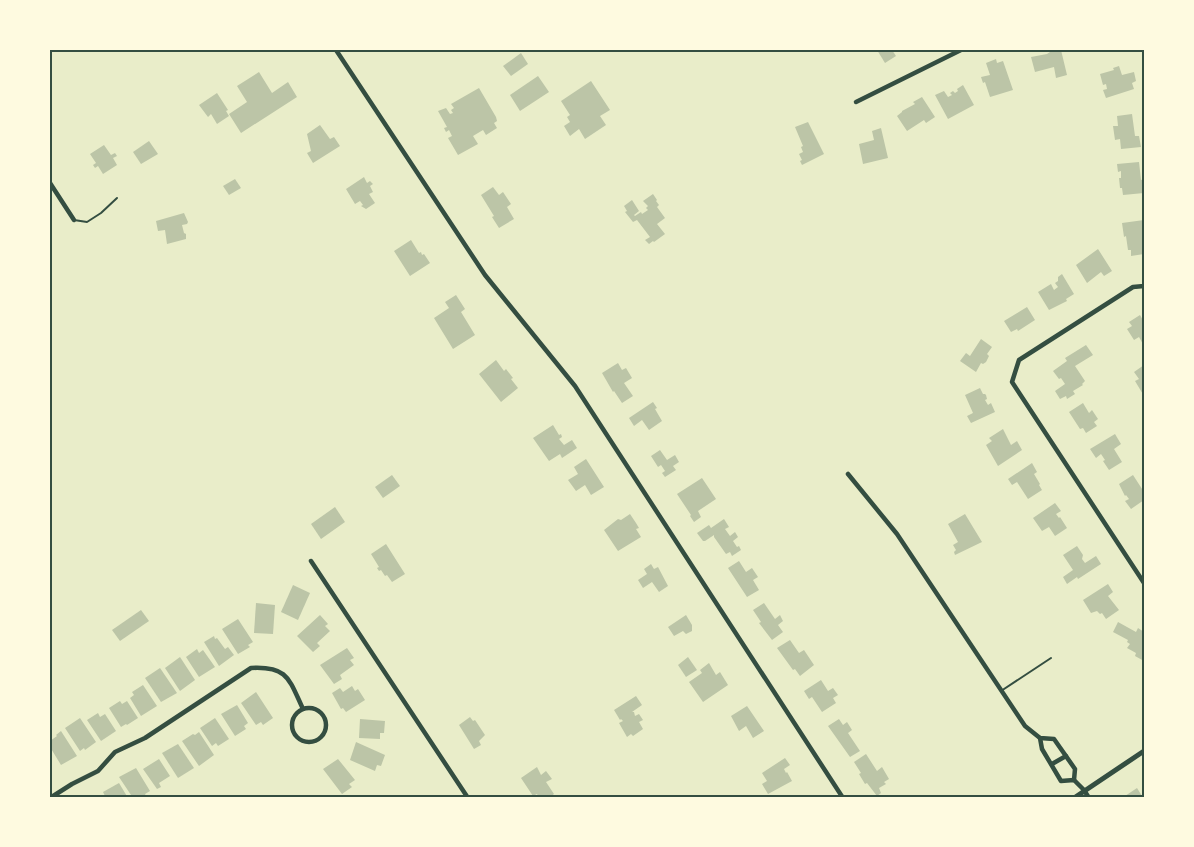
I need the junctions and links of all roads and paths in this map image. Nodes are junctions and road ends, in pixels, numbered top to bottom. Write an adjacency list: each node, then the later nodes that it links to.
1 (336, 50): 22 (street)
2 (961, 50): 3 (street)
3 (856, 102)
4 (50, 183): 6 (street)
5 (117, 198): 6 (lane)
6 (74, 220)
7 (1144, 286): 10 (street)
8 (848, 474): 12 (street)
9 (311, 561): 21 (street)
10 (1144, 583)
11 (1051, 658): 12 (lane)
12 (1001, 692): 14 (street)
13 (303, 709): 13 (street); 20 (street)
14 (1040, 738): 16 (street); 17 (street)
15 (1144, 751): 19 (street)
16 (1066, 756): 17 (street); 18 (street)
17 (1052, 764): 18 (street)
18 (1074, 780): 19 (street)
19 (1084, 790): 23 (street); 24 (street)
20 (50, 798)
21 (468, 798)
22 (843, 798)
23 (1074, 798)
24 (1089, 798)

